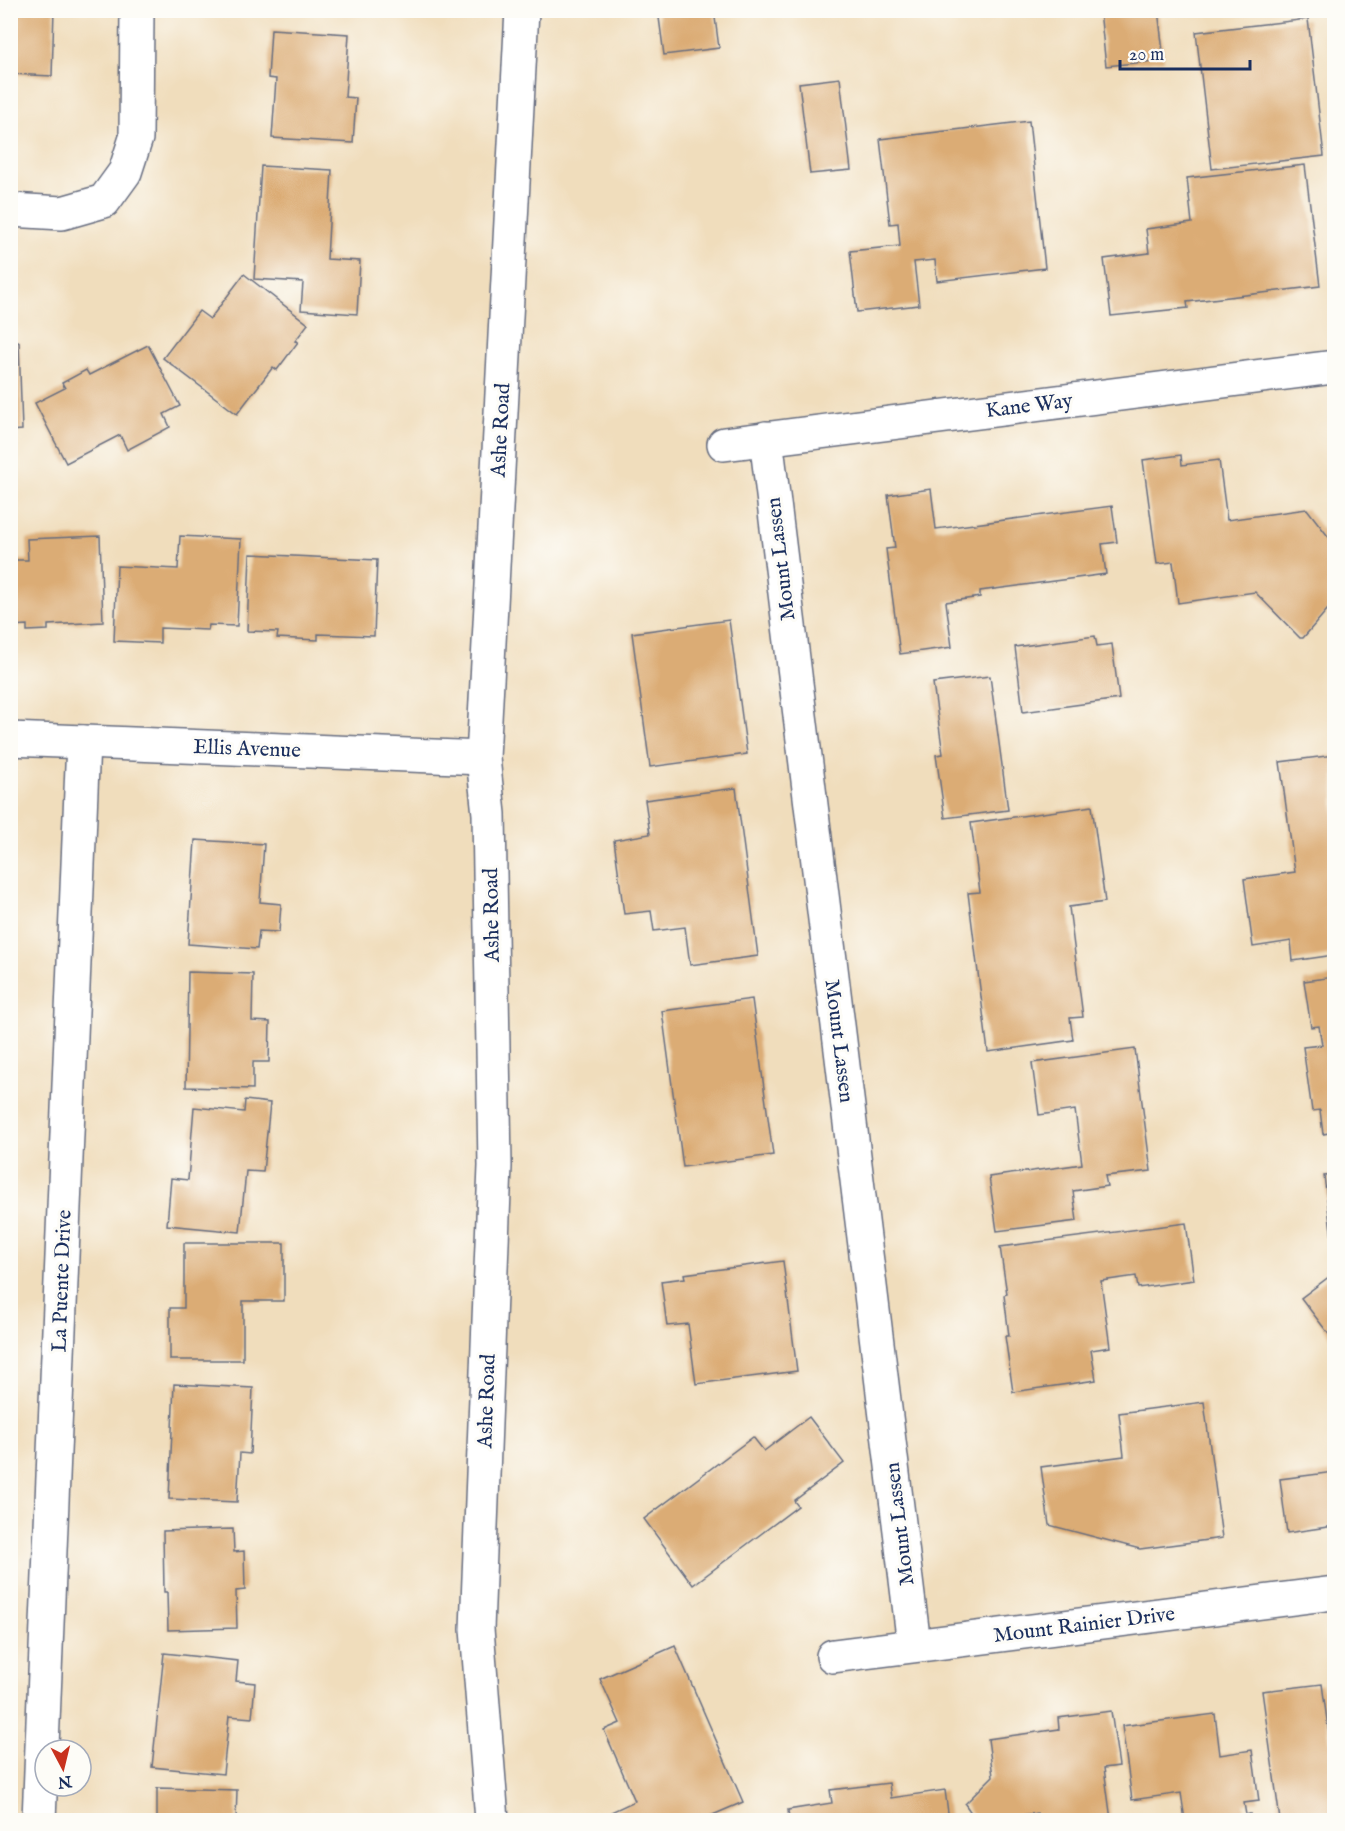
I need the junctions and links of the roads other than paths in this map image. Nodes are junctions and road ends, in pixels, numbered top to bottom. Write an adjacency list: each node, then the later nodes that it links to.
1 (137, 10): 3 (street)
2 (522, 10): 9 (street, Ashe Road)
3 (10, 210)
4 (1335, 367): 5 (street, Kane Way)
5 (766, 438): 6 (street, Kane Way); 11 (street, Mount Lassen)
6 (724, 444)
7 (10, 739): 8 (street, Ellis Avenue)
8 (83, 742): 9 (street, Ellis Avenue); 13 (street, La Puente Drive)
9 (483, 758): 14 (street, Ashe Road)
10 (1335, 1593): 11 (street, Mount Rainier Drive)
11 (914, 1645): 12 (street, Mount Rainier Drive)
12 (833, 1656)
13 (39, 1821)
14 (492, 1821)

